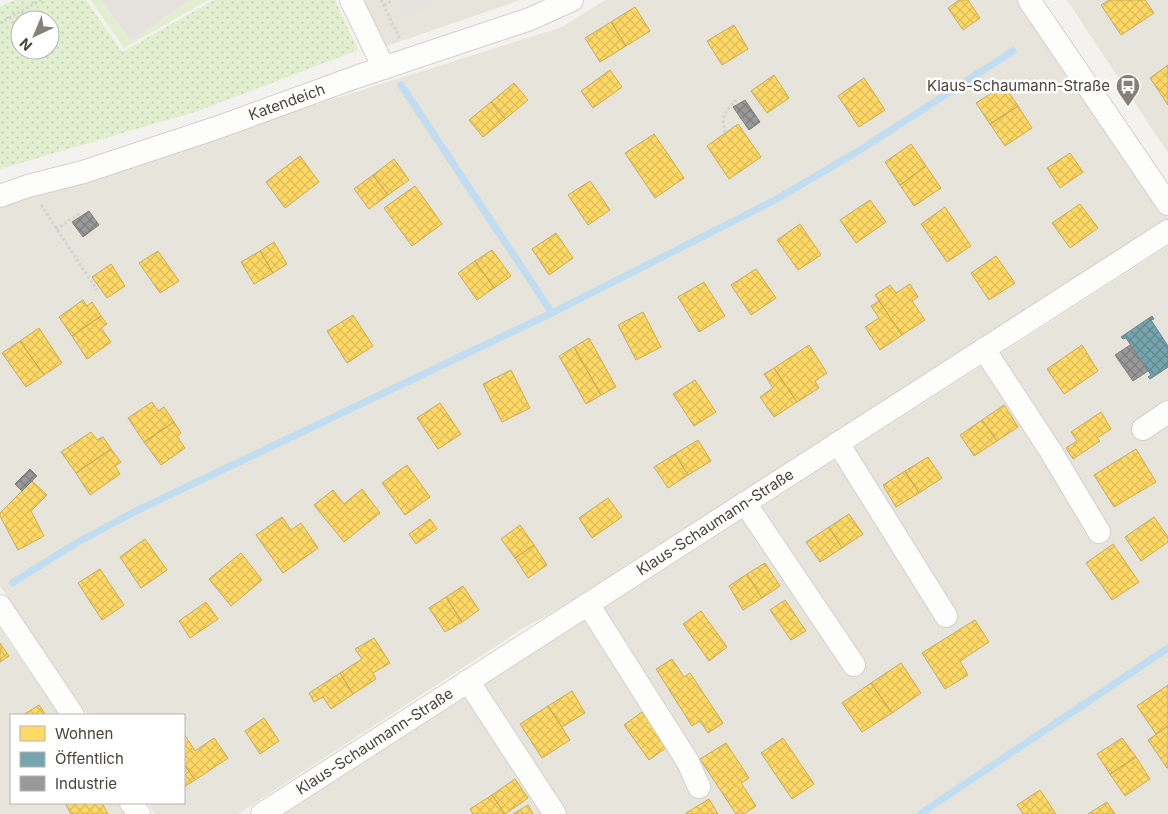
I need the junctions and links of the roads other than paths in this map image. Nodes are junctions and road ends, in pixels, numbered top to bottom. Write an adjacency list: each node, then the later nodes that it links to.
1 (351, 0): 4 (street)
2 (572, 0): 4 (street, Katendeich)
3 (1029, 0): 6 (street)
4 (384, 68): 5 (street, Katendeich)
5 (0, 196)
6 (1168, 204)
7 (1168, 231): 8 (street, Klaus-Schaumann-Straße)
8 (984, 349): 11 (street, Klaus-Schaumann-Straße); 13 (street)
9 (1168, 412): 10 (street)
10 (1143, 429)
11 (838, 443): 12 (street, Klaus-Schaumann-Straße); 16 (street)
12 (746, 503): 14 (street, Klaus-Schaumann-Straße); 17 (street)
13 (1099, 532)
14 (588, 604): 18 (street, Klaus-Schaumann-Straße); 20 (street)
15 (0, 606): 19 (street)
16 (946, 616)
17 (854, 666)
18 (468, 681): 21 (street, Klaus-Schaumann-Straße); 22 (street)
19 (72, 714)
20 (699, 787)
21 (262, 814)
22 (555, 814)

